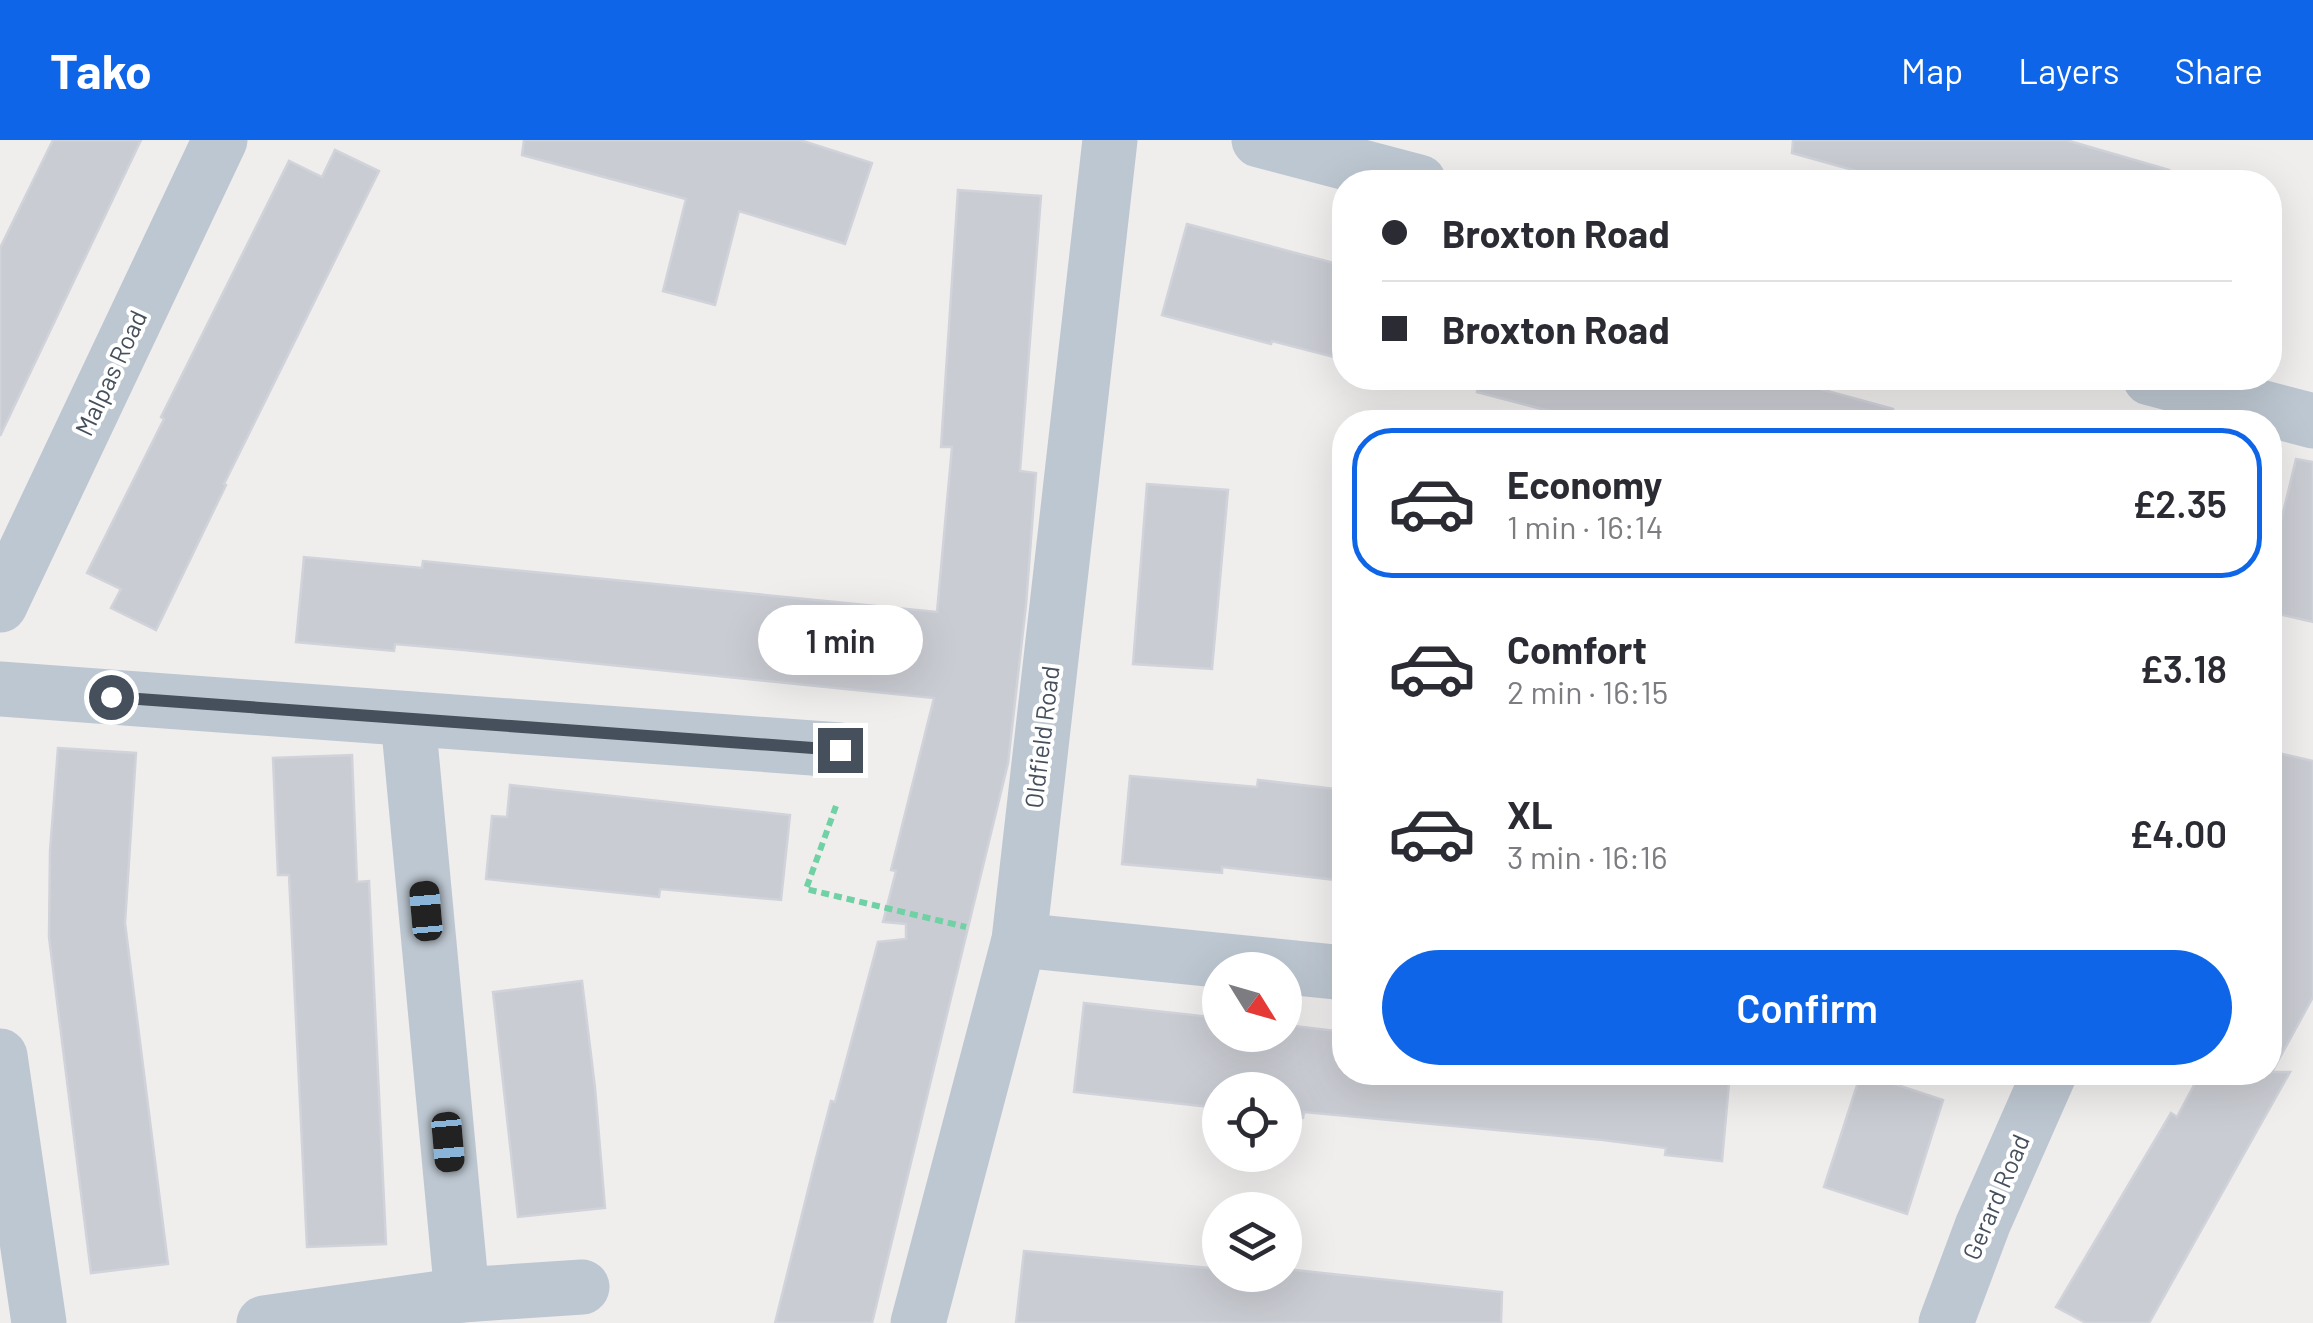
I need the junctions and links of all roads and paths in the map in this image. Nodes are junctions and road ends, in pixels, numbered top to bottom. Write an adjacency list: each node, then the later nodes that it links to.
1 (220, 140): 9 (street, Malpas Road)
2 (1110, 140): 13 (street, Oldfield Road)
3 (1259, 140): 4 (street)
4 (1373, 170)
5 (2172, 390): 6 (street)
6 (2202, 407)
7 (2282, 417): 8 (street)
8 (2313, 421)
9 (0, 605)
10 (0, 689): 11 (street)
11 (408, 719): 12 (street); 18 (street)
12 (840, 750): 13 (path)
13 (1019, 940): 14 (street); 21 (street, Oldfield Road)
14 (1332, 972)
15 (0, 1056): 19 (street)
16 (2044, 1085): 22 (street, Gerard Road)
17 (582, 1287): 18 (street)
18 (462, 1296): 20 (street)
19 (39, 1323)
20 (264, 1323)
21 (918, 1323)
22 (1946, 1323)

